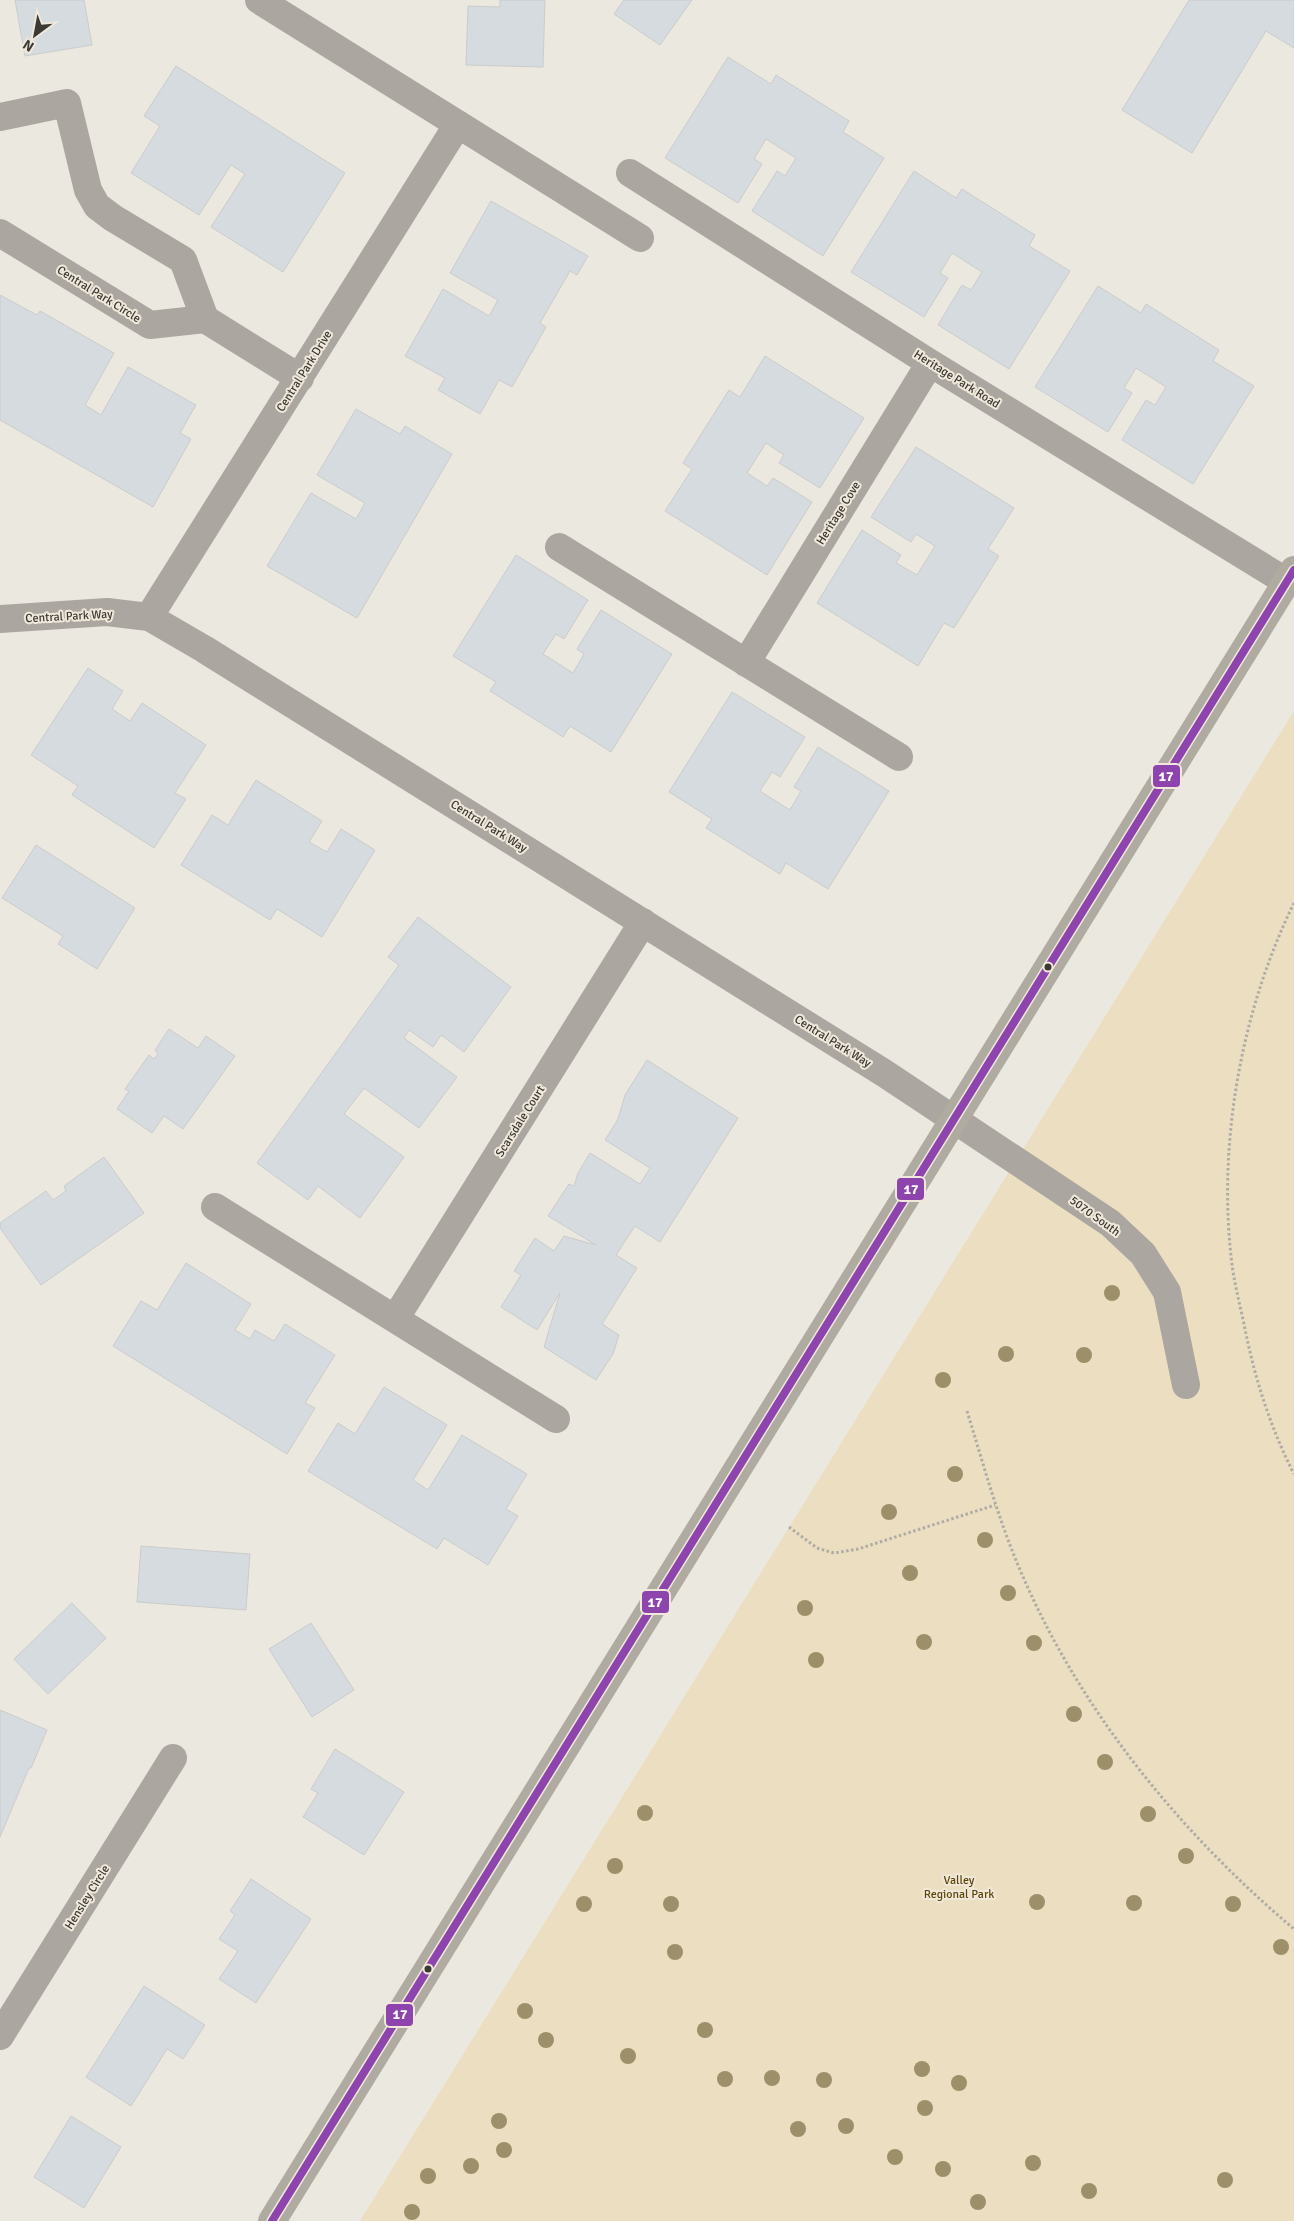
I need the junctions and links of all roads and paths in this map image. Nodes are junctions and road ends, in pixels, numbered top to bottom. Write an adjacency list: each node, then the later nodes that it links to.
1 (259, 0): 3 (street)
2 (0, 117): 7 (street)
3 (458, 124): 6 (street); 9 (street, Central Park Drive)
4 (630, 173): 8 (street, Heritage Park Road)
5 (0, 233): 7 (street, Central Park Circle)
6 (640, 238)
7 (206, 319): 9 (street)
8 (930, 363): 11 (street, Heritage Park Road); 14 (street, Heritage Cove)
9 (300, 378): 12 (street, Central Park Drive)
10 (559, 547): 14 (street)
11 (1290, 576): 18 (main road)
12 (149, 617): 13 (street, Central Park Way); 17 (street, Central Park Way)
13 (0, 619)
14 (746, 663): 15 (street)
15 (899, 756)
16 (1294, 903): 24 (path)
17 (643, 922): 18 (street, Central Park Way); 20 (street, Scarsdale Court)
18 (953, 1120): 21 (street, 5070 South); 30 (main road)
19 (215, 1207): 20 (street)
20 (396, 1319): 23 (street)
21 (1186, 1385)
22 (967, 1411): 25 (path)
23 (556, 1419)
24 (1294, 1474)
25 (995, 1505): 26 (path); 28 (path)
26 (789, 1527)
27 (173, 1758): 29 (street, Hensley Circle)
28 (1294, 1930)
29 (0, 2036)
30 (272, 2221)

